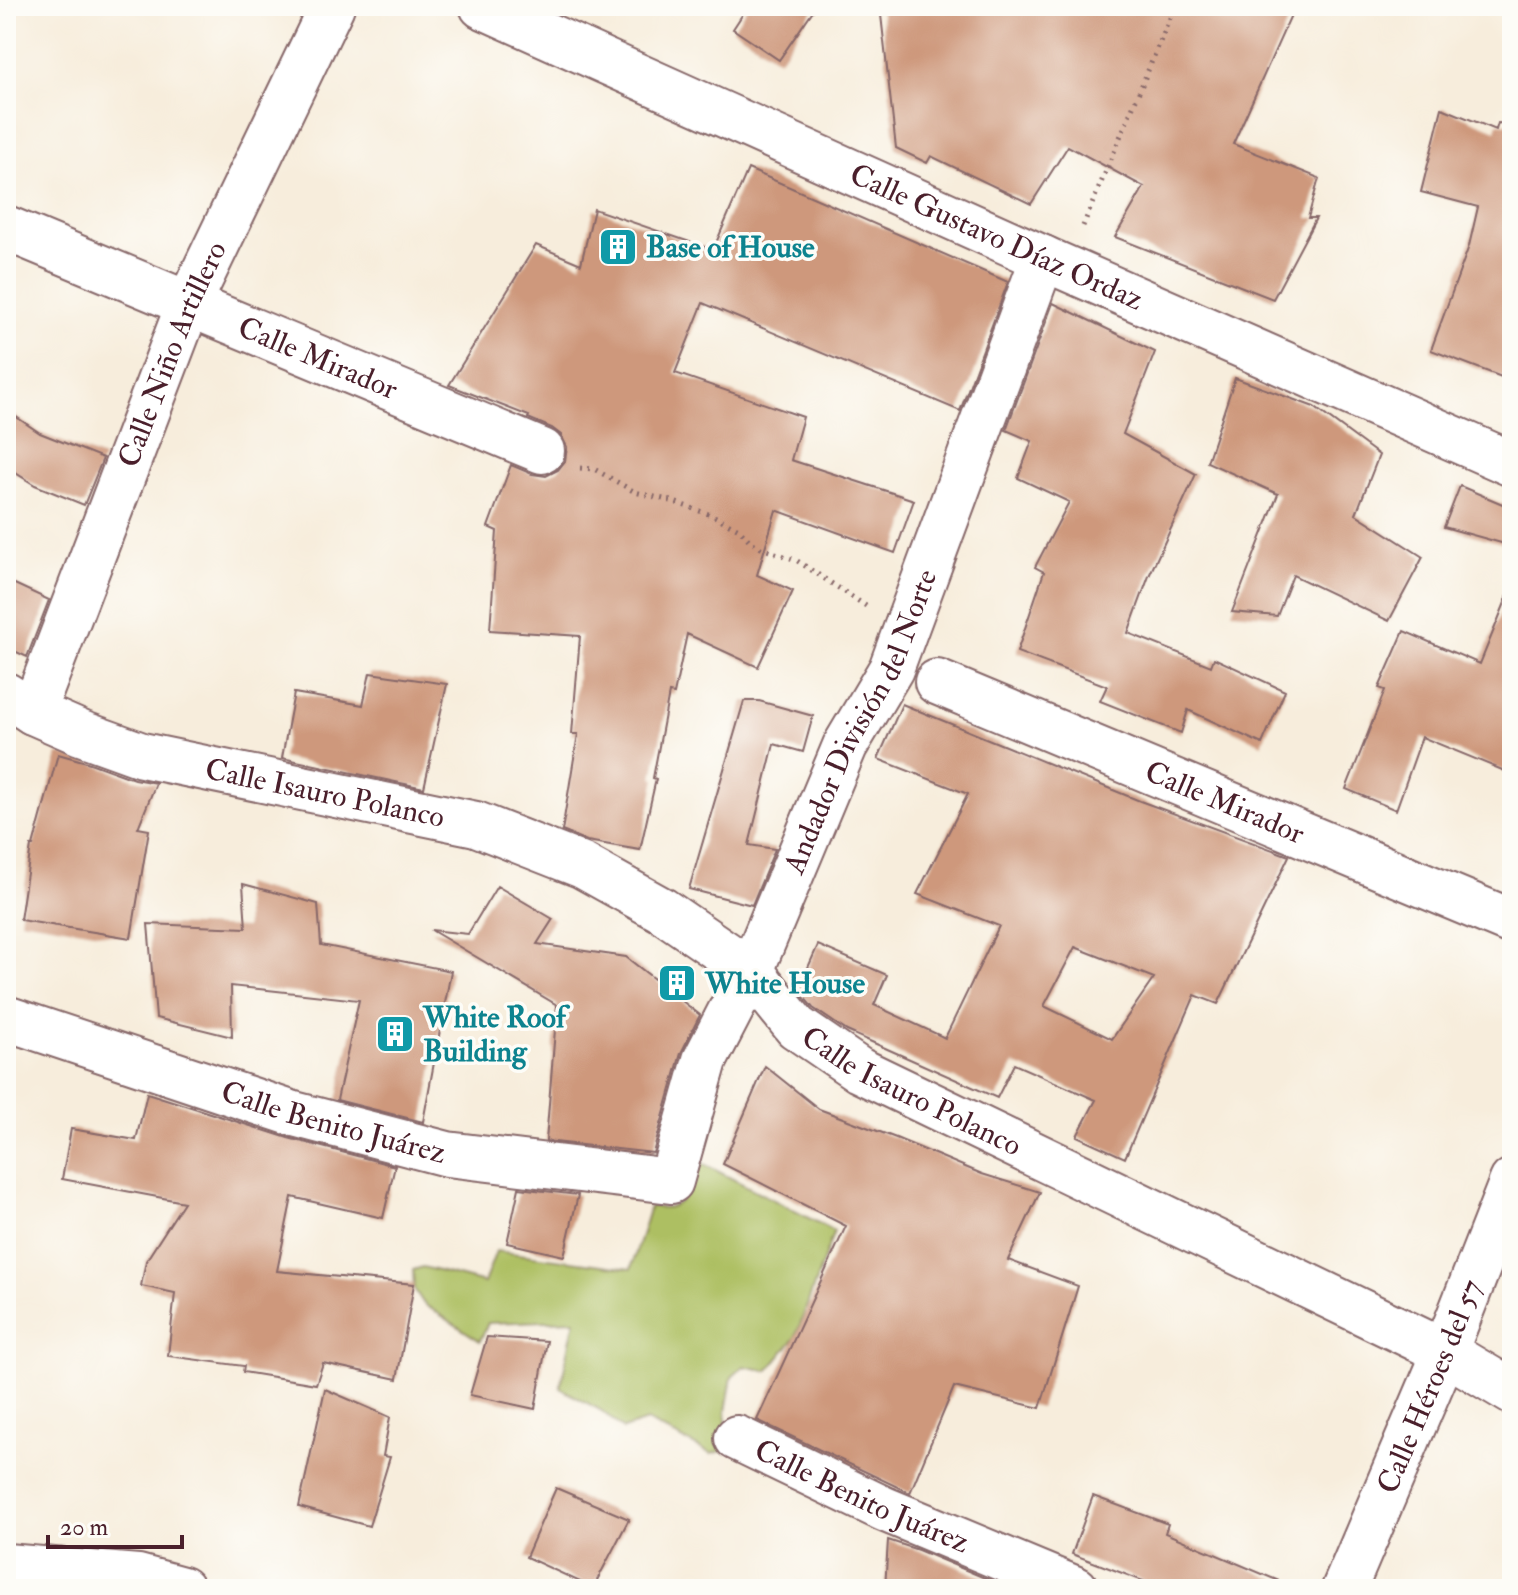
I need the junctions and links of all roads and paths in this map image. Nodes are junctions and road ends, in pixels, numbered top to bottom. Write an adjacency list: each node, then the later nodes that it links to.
1 (332, 6): 6 (street, Calle Niño Artillero)
2 (482, 6): 5 (street, Calle Gustavo Díaz Ordaz)
3 (1175, 6): 5 (path)
4 (6, 228): 6 (street, Calle Mirador)
5 (1055, 263): 8 (street, Calle Gustavo Díaz Ordaz); 9 (street, Andador División del Norte)
6 (189, 303): 7 (street, Calle Mirador); 11 (street, Calle Niño Artillero)
7 (542, 451): 9 (path)
8 (1512, 464)
9 (906, 626): 13 (street, Andador División del Norte)
10 (937, 682): 12 (street, Calle Mirador)
11 (20, 703): 13 (street, Calle Isauro Polanco)
12 (1512, 922)
13 (751, 971): 15 (street, Andador División del Norte); 17 (street, Calle Isauro Polanco)
14 (6, 1018): 15 (street, Calle Benito Juárez)
15 (671, 1181)
16 (1512, 1181): 17 (street, Calle Héroes del 57)
17 (1445, 1352): 18 (street, Calle Isauro Polanco); 23 (street, Calle Héroes del 57)
18 (1512, 1392)
19 (737, 1438): 22 (street, Calle Benito Juárez)
20 (6, 1566): 21 (street)
21 (182, 1589)
22 (1076, 1589)
23 (1344, 1589)

